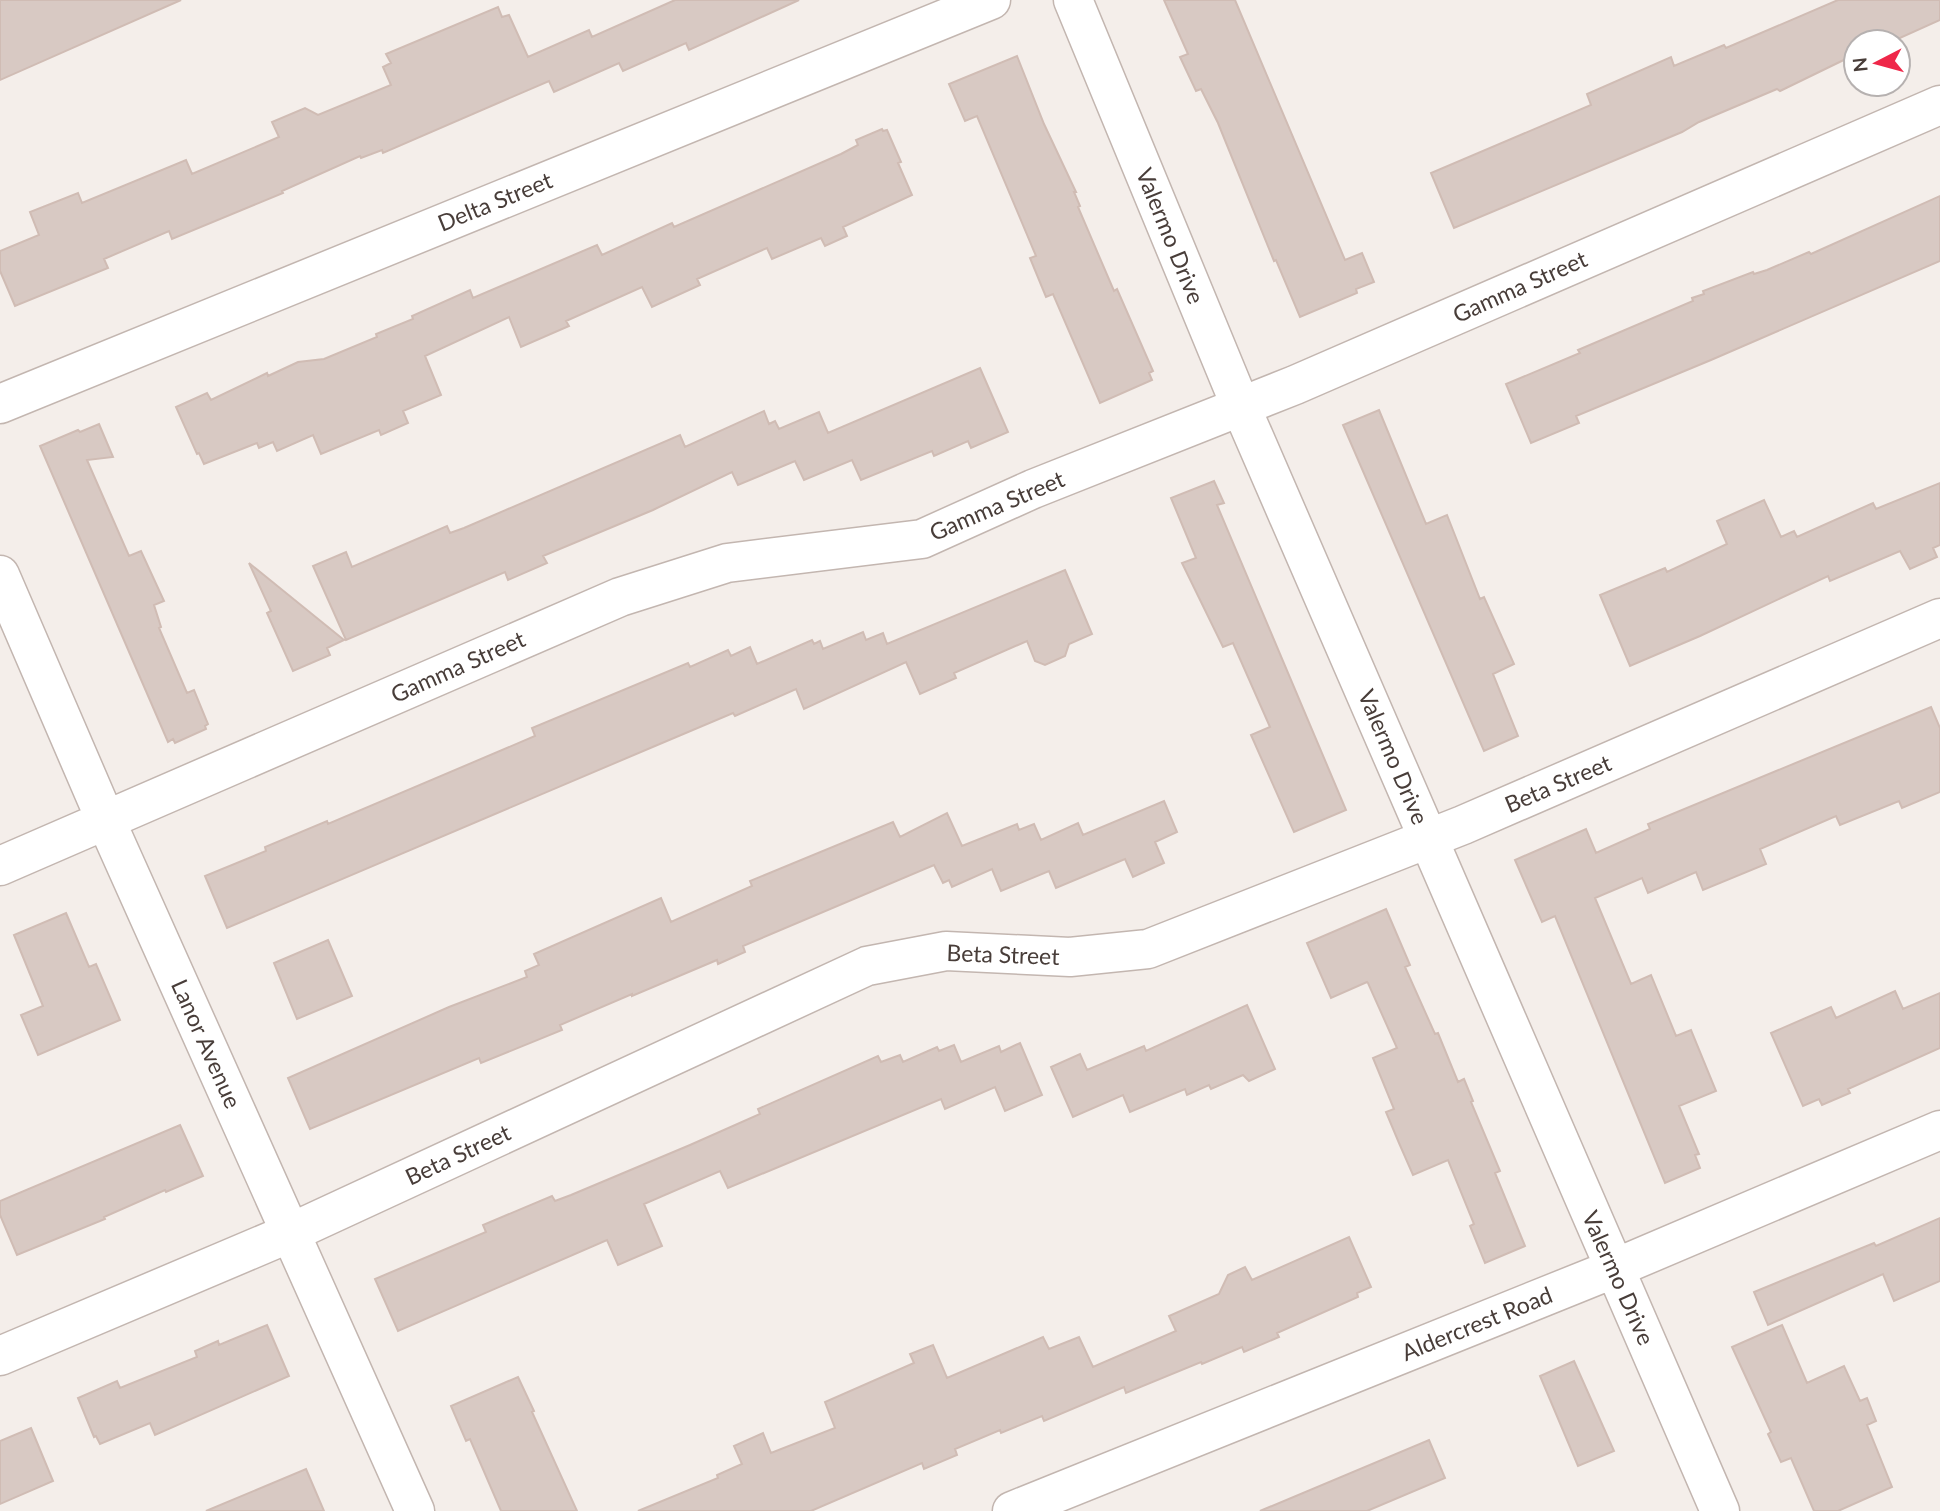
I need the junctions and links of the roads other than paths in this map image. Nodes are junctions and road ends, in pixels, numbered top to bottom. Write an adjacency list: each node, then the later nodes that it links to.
1 (991, 0): 4 (street, Delta Street)
2 (1073, 0): 5 (street, Valermo Drive)
3 (1940, 105): 5 (street, Gamma Street)
4 (0, 404)
5 (1241, 407): 8 (street, Gamma Street); 9 (street, Valermo Drive)
6 (0, 575): 8 (street, Lanor Avenue)
7 (1940, 618): 9 (street, Beta Street)
8 (106, 821): 10 (street, Gamma Street); 12 (street, Lanor Avenue)
9 (1429, 839): 12 (street, Beta Street); 13 (street, Valermo Drive)
10 (0, 866)
11 (1940, 1130): 13 (street, Aldercrest Road)
12 (290, 1233): 14 (street, Beta Street); 15 (street, Lanor Avenue)
13 (1613, 1269): 16 (street, Aldercrest Road); 17 (street, Valermo Drive)
14 (0, 1356)
15 (415, 1511)
16 (1012, 1511)
17 (1720, 1511)

